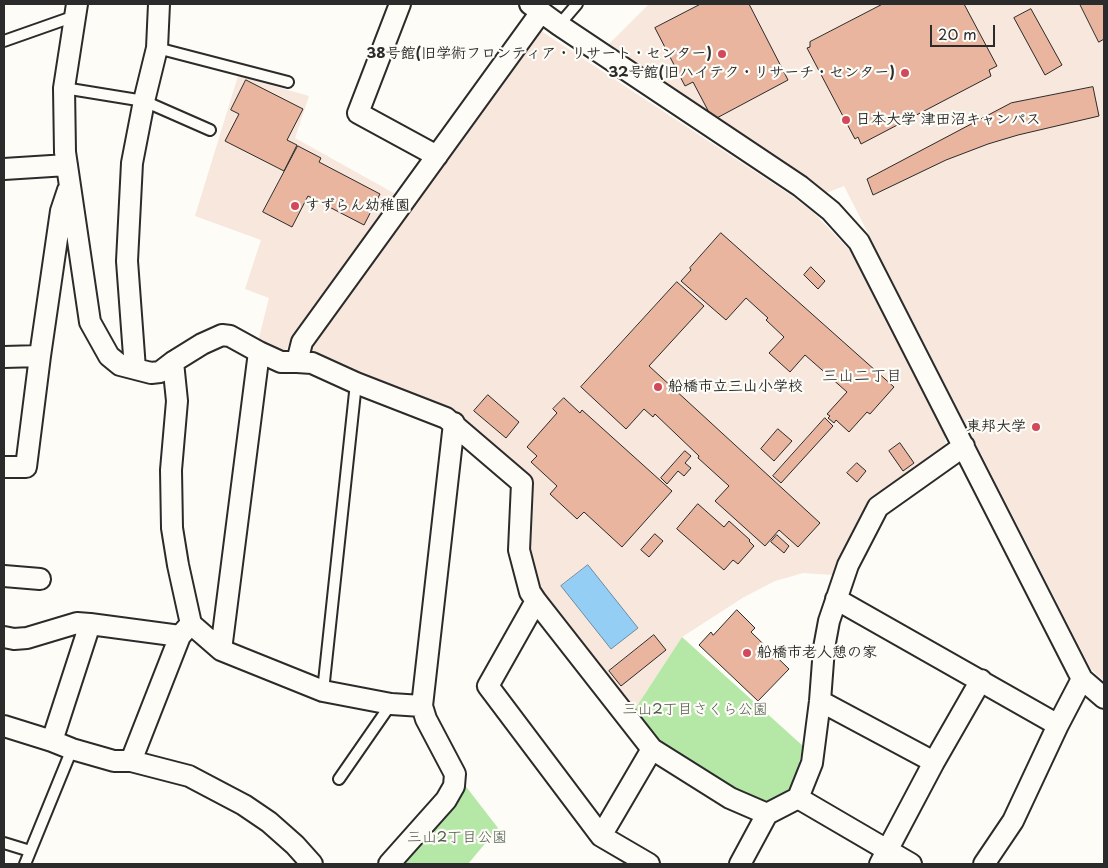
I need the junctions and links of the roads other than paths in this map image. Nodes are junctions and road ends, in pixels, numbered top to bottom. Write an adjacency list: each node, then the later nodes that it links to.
1 (159, 4): 8 (street)
2 (400, 4): 13 (street)
3 (577, 4): 6 (lane)
4 (536, 8): 6 (street); 13 (street)
5 (76, 10): 7 (lane); 10 (street)
6 (559, 25): 24 (street)
7 (4, 41)
8 (157, 48): 9 (lane); 11 (street)
9 (288, 82)
10 (64, 88): 11 (lane); 15 (street)
11 (144, 101): 12 (lane); 21 (street)
12 (210, 130)
13 (436, 156): 20 (street)
14 (4, 169): 15 (street)
15 (68, 174): 17 (street); 21 (street)
16 (259, 352): 19 (street); 20 (street); 33 (street)
17 (40, 356): 18 (street); 25 (street)
18 (4, 357)
19 (173, 362): 21 (street); 31 (street)
20 (297, 362): 22 (street)
21 (134, 369)
22 (356, 383): 23 (street); 36 (lane)
23 (454, 424): 29 (street); 40 (street)
24 (964, 446): 28 (street); 34 (street)
25 (4, 467)
26 (4, 576): 27 (street)
27 (40, 579)
28 (836, 599): 35 (street); 38 (street)
29 (536, 601): 45 (street); 51 (street)
30 (90, 624): 31 (street); 32 (street); 43 (street)
31 (185, 630): 33 (street); 46 (street)
32 (4, 638)
33 (221, 650): 36 (street)
34 (1082, 679): 37 (street); 41 (street)
35 (981, 680): 41 (street); 47 (street)
36 (323, 691): 39 (street)
37 (1104, 698)
38 (820, 701): 47 (street); 49 (street)
39 (392, 704): 40 (street); 48 (lane)
40 (422, 706): 57 (street)
41 (1058, 725): 61 (street)
42 (4, 726): 43 (street)
43 (52, 741): 44 (street)
44 (72, 749): 46 (street); 53 (lane)
45 (652, 749): 50 (street); 51 (street)
46 (131, 760): 56 (street)
47 (934, 762): 54 (street)
48 (339, 780)
49 (798, 798): 50 (street); 54 (street)
50 (767, 814): 59 (street)
51 (601, 836): 58 (street)
52 (4, 842): 53 (lane)
53 (30, 851): 55 (lane)
54 (884, 858): 60 (street)
55 (25, 864)
56 (312, 864)
57 (389, 864)
58 (649, 864)
59 (740, 864)
60 (911, 864)
61 (984, 864)

